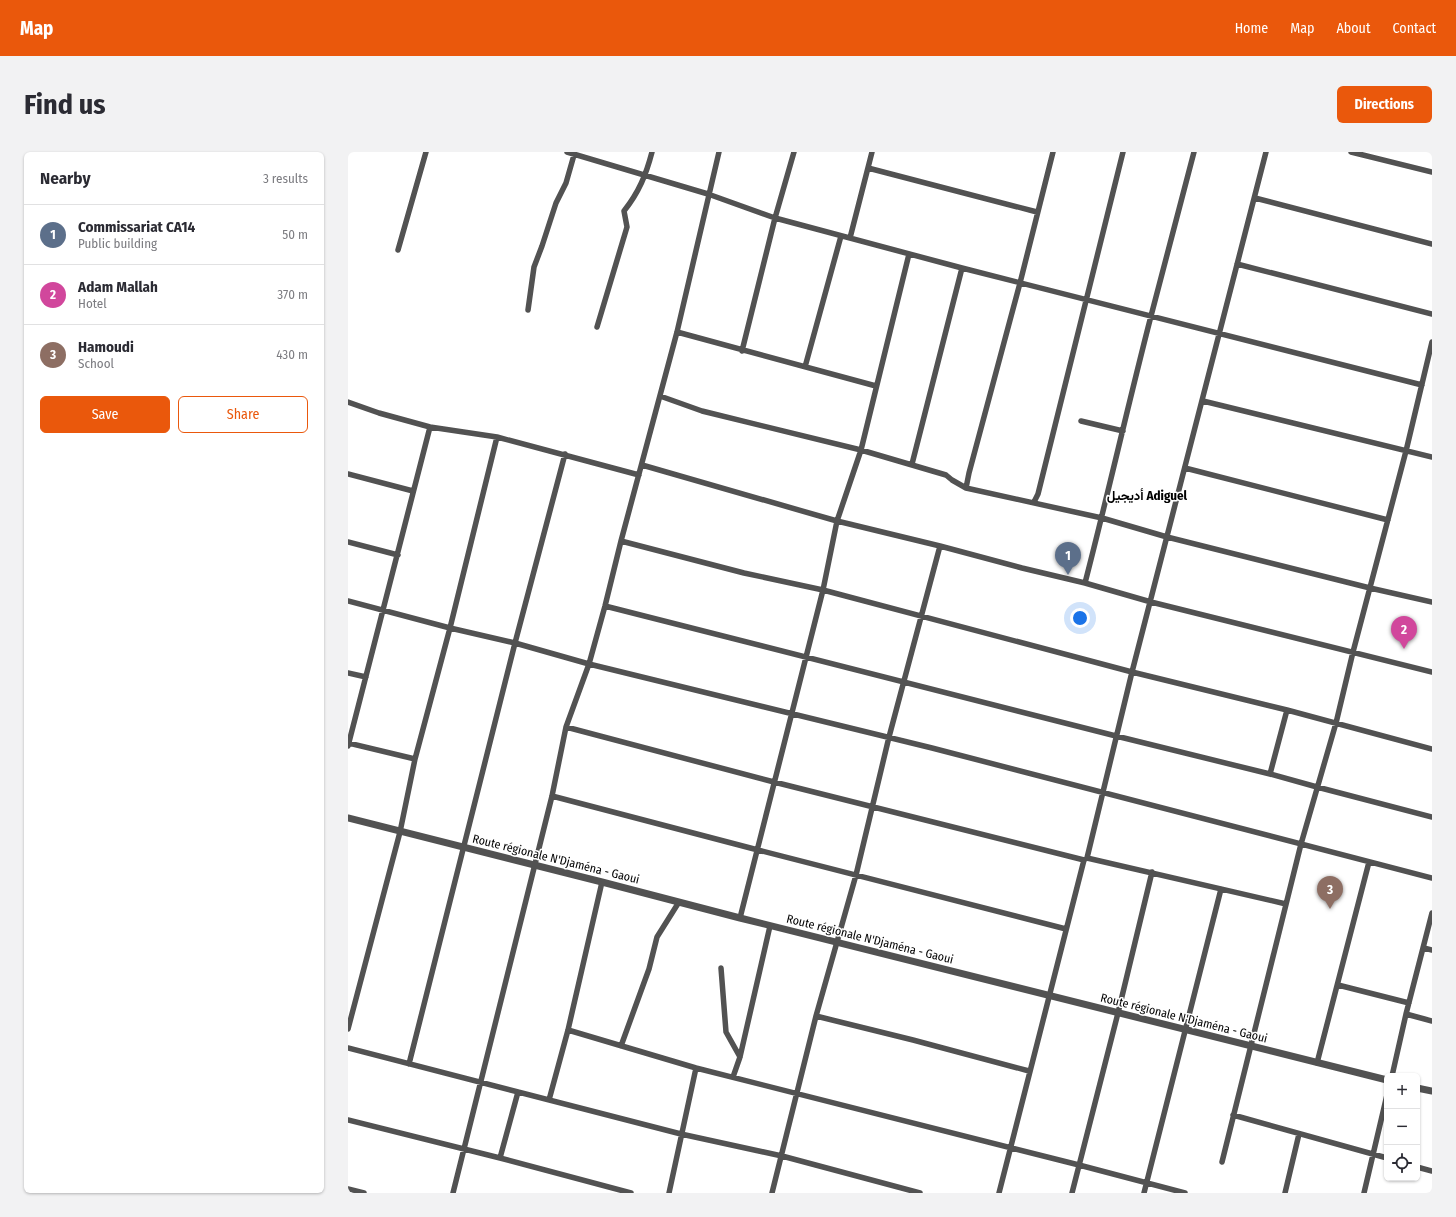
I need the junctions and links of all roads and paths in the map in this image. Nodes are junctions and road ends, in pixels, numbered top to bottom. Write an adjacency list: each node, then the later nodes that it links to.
1 (426, 152): 24 (street)
2 (567, 152): 12 (street)
3 (652, 152): 16 (street)
4 (719, 152): 17 (street)
5 (794, 152): 20 (street)
6 (872, 152): 14 (street)
7 (1053, 152): 19 (street)
8 (1123, 152): 29 (street)
9 (1194, 152): 32 (street)
10 (1266, 152): 18 (street)
11 (1351, 152): 15 (street)
12 (574, 155): 13 (street); 30 (street)
13 (585, 155): 16 (street)
14 (868, 168): 19 (street); 22 (street)
15 (1432, 172)
16 (646, 176): 17 (street); 33 (street)
17 (708, 194): 20 (street); 34 (street)
18 (1255, 198): 23 (street); 26 (street)
19 (1037, 212): 28 (street)
20 (775, 218): 21 (street); 37 (street)
21 (841, 236): 22 (street); 38 (street)
22 (850, 238): 25 (street)
23 (1432, 244)
24 (398, 250)
25 (909, 254): 27 (street); 40 (street)
26 (1237, 264): 31 (street); 35 (street)
27 (962, 268): 28 (street); 52 (street)
28 (1020, 283): 29 (street); 57 (street)
29 (1087, 299): 32 (street); 59 (street)
30 (528, 310)
31 (1432, 314)
32 (1151, 315): 35 (street); 46 (street)
33 (597, 327)
34 (677, 332): 37 (street); 41 (street)
35 (1219, 334): 39 (street); 42 (street)
36 (1432, 342): 39 (street)
37 (742, 351): 38 (street)
38 (805, 367): 40 (street)
39 (1422, 385): 49 (street)
40 (876, 386): 48 (street)
41 (660, 396): 48 (street); 53 (street)
42 (1203, 401): 49 (street); 54 (street)
43 (348, 402): 45 (street)
44 (1080, 422): 46 (street)
45 (430, 427): 47 (street); 58 (street)
46 (1123, 431): 60 (street)
47 (497, 437): 50 (street); 77 (street)
48 (861, 450): 52 (street); 62 (street)
49 (1406, 451): 51 (street); 61 (street)
50 (565, 454): 56 (street); 78 (street)
51 (1432, 457)
52 (912, 464): 57 (street)
53 (642, 465): 56 (street); 62 (street)
54 (1185, 468): 61 (street); 63 (street)
55 (348, 474): 58 (street)
56 (639, 475): 64 (street)
57 (966, 488): 59 (street)
58 (413, 491): 67 (street)
59 (1034, 502): 60 (street)
60 (1102, 518): 63 (street); 68 (street)
61 (1388, 520): 69 (street)
62 (837, 521): 66 (street); 70 (street)
63 (1167, 537): 69 (street); 72 (street)
64 (621, 541): 70 (street); 74 (street)
65 (348, 542): 67 (street)
66 (940, 546): 68 (street); 76 (street)
67 (398, 555): 75 (street)
68 (1085, 583): 72 (street)
69 (1370, 588): 73 (street); 79 (street)
70 (823, 590): 76 (street); 80 (street)
71 (348, 601): 75 (street)
72 (1151, 602): 79 (street); 82 (street)
73 (1432, 602)
74 (605, 606): 80 (street); 81 (street)
75 (383, 610): 77 (street); 85 (street)
76 (920, 616): 82 (street); 86 (street)
77 (450, 628): 78 (street); 95 (street)
78 (515, 643): 81 (street); 106 (street)
79 (1353, 652): 83 (street); 89 (street)
80 (805, 658): 86 (street); 88 (street)
81 (589, 664): 88 (street); 90 (street)
82 (1132, 672): 87 (street); 91 (street)
83 (1432, 672)
84 (348, 673): 85 (street)
85 (366, 677): 93 (street)
86 (904, 682): 91 (street); 92 (street)
87 (1287, 710): 89 (street); 96 (street)
88 (792, 713): 92 (street); 97 (street)
89 (1336, 723): 94 (street); 98 (street)
90 (566, 727): 97 (street); 100 (street)
91 (1116, 736): 96 (street); 99 (street)
92 (889, 737): 99 (street); 101 (street)
93 (348, 744): 95 (street)
94 (1432, 749)
95 (415, 759): 104 (street)
96 (1270, 774): 98 (street)
97 (774, 782): 101 (street); 107 (street)
98 (1317, 787): 102 (street); 105 (street)
99 (1102, 793): 105 (street); 108 (street)
100 (552, 796): 107 (street); 110 (street)
101 (872, 807): 108 (street); 112 (street)
102 (1432, 817)
103 (348, 818): 104 (street, Route régionale N'Djaména - Gaoui)
104 (400, 832): 106 (street, Route régionale N'Djaména - Gaoui); 133 (street)
105 (1301, 844): 109 (street); 117 (street)
106 (464, 848): 110 (street, Route régionale N'Djaména - Gaoui); 141 (street)
107 (758, 850): 112 (street); 119 (street)
108 (1086, 859): 111 (street); 121 (street)
109 (1369, 862): 113 (street); 126 (street)
110 (534, 865): 114 (street, Route régionale N'Djaména - Gaoui); 147 (street)
111 (1152, 872): 115 (street); 129 (street)
112 (856, 875): 121 (street); 122 (street)
113 (1432, 878)
114 (602, 882): 116 (street, Route régionale N'Djaména - Gaoui); 134 (street)
115 (1221, 889): 117 (street); 135 (street)
116 (679, 902): 119 (street, Route régionale N'Djaména - Gaoui); 136 (street)
117 (1286, 904): 137 (street)
118 (1432, 913): 123 (street)
119 (740, 918): 120 (street, Route régionale N'Djaména - Gaoui)
120 (770, 926): 122 (street, Route régionale N'Djaména - Gaoui); 139 (street)
121 (1066, 928): 127 (street)
122 (836, 942): 127 (street, Route régionale N'Djaména - Gaoui); 131 (street)
123 (1424, 948): 124 (street); 128 (street)
124 (1432, 950)
125 (721, 968): 139 (street)
126 (1338, 985): 128 (street); 140 (street)
127 (1049, 995): 129 (street, Route régionale N'Djaména - Gaoui); 143 (street)
128 (1409, 1003): 130 (street)
129 (1118, 1013): 135 (street, Route régionale N'Djaména - Gaoui); 165 (street)
130 (1406, 1014): 132 (street); 144 (street)
131 (816, 1016): 143 (street); 151 (street)
132 (1432, 1021)
133 (348, 1029)
134 (568, 1030): 136 (street); 152 (street)
135 (1184, 1030): 137 (street, Route régionale N'Djaména - Gaoui); 168 (street)
136 (621, 1046): 142 (street)
137 (1251, 1046): 140 (street, Route régionale N'Djaména - Gaoui); 154 (street)
138 (348, 1048): 141 (street)
139 (740, 1057): 145 (street)
140 (1317, 1063): 146 (street, Route régionale N'Djaména - Gaoui)
141 (409, 1064): 147 (street)
142 (696, 1068): 145 (street); 156 (street)
143 (1029, 1071): 158 (street)
144 (1393, 1073)
145 (733, 1077): 151 (street)
146 (1384, 1079)
147 (481, 1082): 149 (street); 159 (street)
148 (1420, 1089): 150 (street)
149 (518, 1092): 152 (street); 163 (street)
150 (1432, 1092)
151 (797, 1095): 158 (street); 161 (street)
152 (549, 1100): 156 (street)
153 (1384, 1107): 160 (street)
154 (1233, 1115): 157 (street); 164 (street)
155 (348, 1120): 159 (street)
156 (681, 1134): 161 (street); 173 (street)
157 (1299, 1134): 160 (street); 180 (street)
158 (1011, 1148): 165 (street); 176 (street)
159 (464, 1149): 163 (street); 171 (street)
160 (1372, 1154): 162 (street); 181 (street)
161 (782, 1156): 174 (street); 175 (street)
162 (1384, 1157)
163 (500, 1158): 172 (street)
164 (1222, 1162)
165 (1079, 1165): 168 (street); 177 (street)
166 (1420, 1168): 167 (street)
167 (1432, 1171)
168 (1147, 1183): 178 (street); 179 (street)
169 (348, 1189): 170 (street)
170 (364, 1193)
171 (453, 1193)
172 (631, 1193)
173 (669, 1193)
174 (772, 1193)
175 (920, 1193)
176 (999, 1193)
177 (1072, 1193)
178 (1144, 1193)
179 (1185, 1193)
180 (1285, 1193)
181 (1364, 1193)

